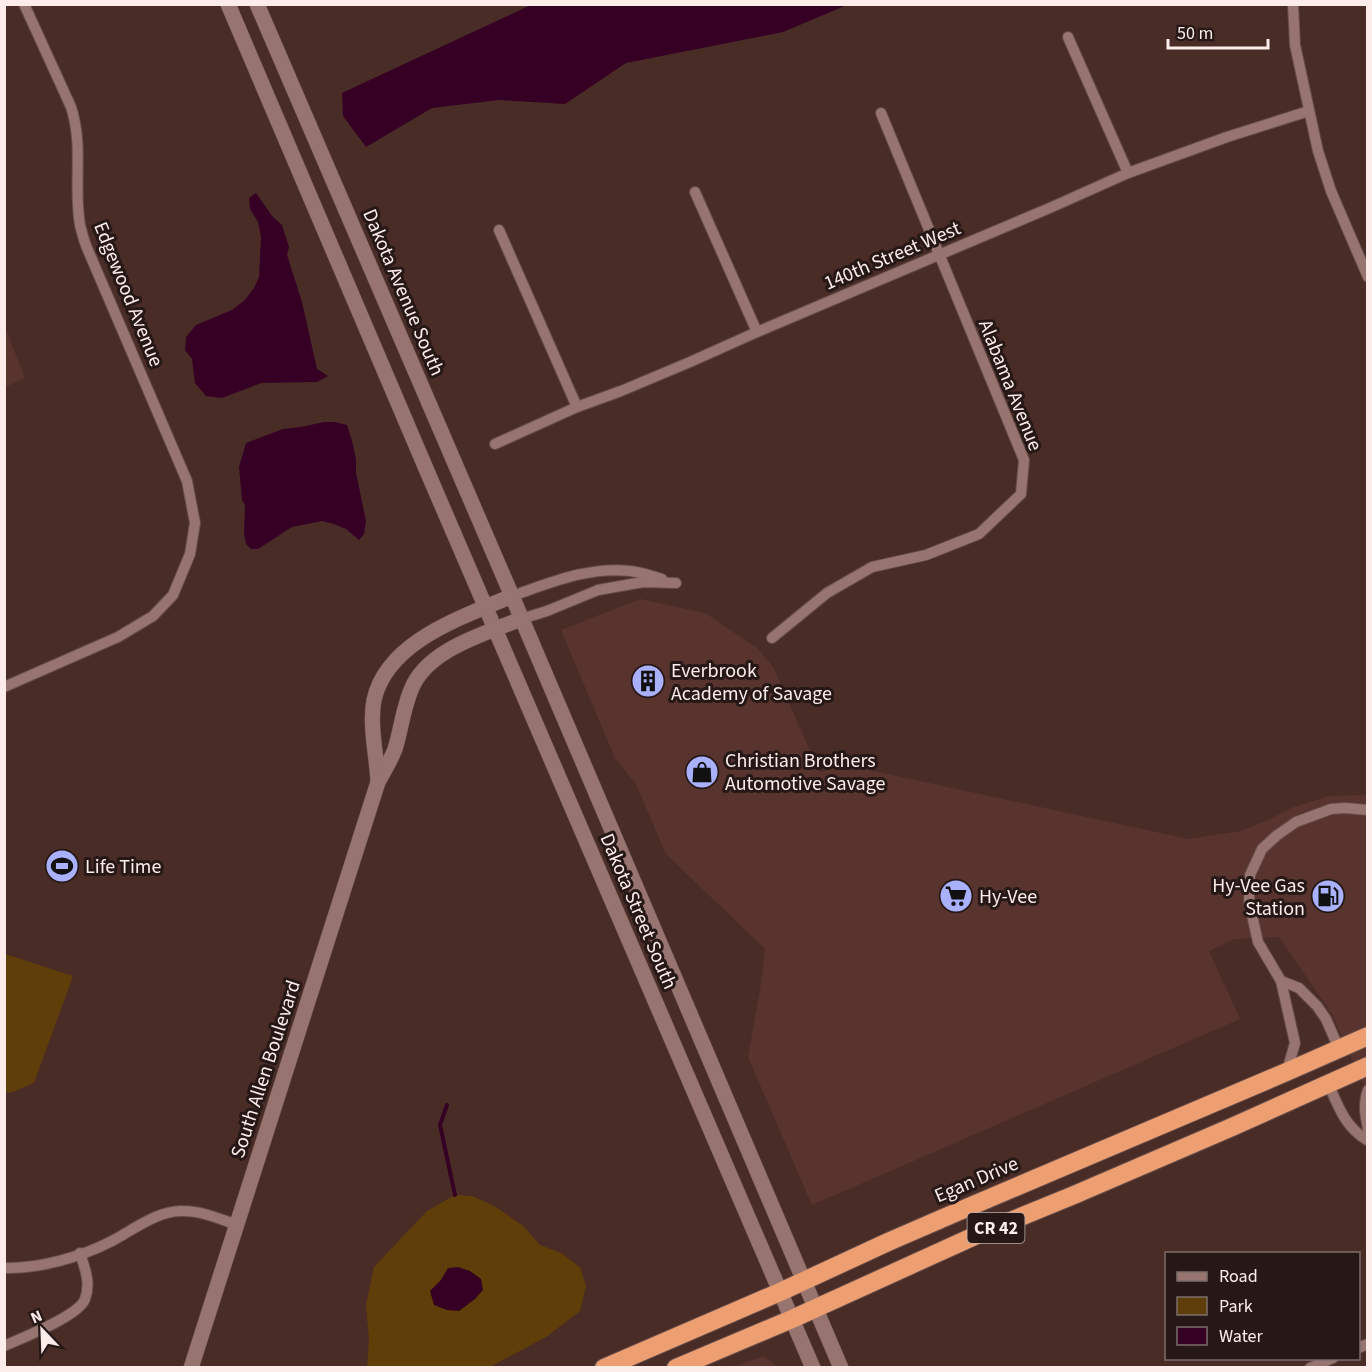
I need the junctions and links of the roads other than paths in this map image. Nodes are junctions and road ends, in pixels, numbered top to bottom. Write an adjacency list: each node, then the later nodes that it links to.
1 (24, 4): 23 (street, Edgewood Avenue)
2 (228, 4): 19 (main road, Dakota Street South)
3 (257, 4): 18 (main road, Dakota Avenue South)
4 (1293, 4): 6 (street)
5 (1068, 37): 8 (street)
6 (1309, 111): 8 (street, 140th Street West); 12 (street)
7 (881, 113): 11 (street, Alabama Avenue)
8 (1128, 173): 11 (street, 140th Street West)
9 (695, 192): 13 (street)
10 (499, 230): 14 (street)
11 (939, 255): 13 (street, 140th Street West); 22 (street, Alabama Avenue)
12 (1368, 277)
13 (757, 332): 14 (street, 140th Street West)
14 (577, 407): 15 (street, 140th Street West)
15 (495, 444)
16 (662, 579): 18 (street)
17 (676, 584): 20 (street)
18 (512, 596): 19 (main road, South Allen Boulevard); 20 (main road, Dakota Street South)
19 (485, 607): 21 (main road, Dakota Street South); 24 (main road, South Allen Boulevard)
20 (521, 619): 21 (main road, South Allen Boulevard); 39 (main road, Dakota Street South)
21 (495, 630): 24 (main road, South Allen Boulevard); 40 (main road, Dakota Street South)
22 (772, 638)
23 (4, 687)
24 (378, 782): 36 (main road, South Allen Boulevard)
25 (1368, 810): 26 (street)
26 (1281, 981): 28 (street); 31 (street)
27 (1368, 1036): 28 (highway, Egan Drive / CR 42)
28 (1339, 1049): 29 (highway, Egan Drive / CR 42); 32 (highway)
29 (1317, 1059): 31 (highway, Egan Drive / CR 42); 33 (highway)
30 (1368, 1066): 32 (highway, CR 42)
31 (1284, 1073): 39 (highway, Egan Drive / CR 42)
32 (1350, 1073): 33 (highway, CR 42)
33 (1328, 1083): 35 (street); 41 (highway, CR 42)
34 (1368, 1090): 35 (street)
35 (1367, 1136)
36 (237, 1225): 37 (street); 45 (main road, South Allen Boulevard)
37 (80, 1253): 38 (street); 43 (street)
38 (4, 1268)
39 (805, 1281): 40 (highway, Egan Drive / CR 42); 41 (main road, Dakota Street South)
40 (780, 1292): 42 (main road, Dakota Street South); 46 (highway, Egan Drive / CR 42)
41 (816, 1307): 42 (highway, CR 42); 49 (main road, Dakota Street South)
42 (792, 1319): 47 (highway, CR 42); 48 (main road, Dakota Street South)
43 (4, 1346)
44 (1330, 1360): 50 (street)
45 (190, 1368)
46 (604, 1368)
47 (676, 1368)
48 (813, 1368)
49 (841, 1368)
50 (1310, 1368)

